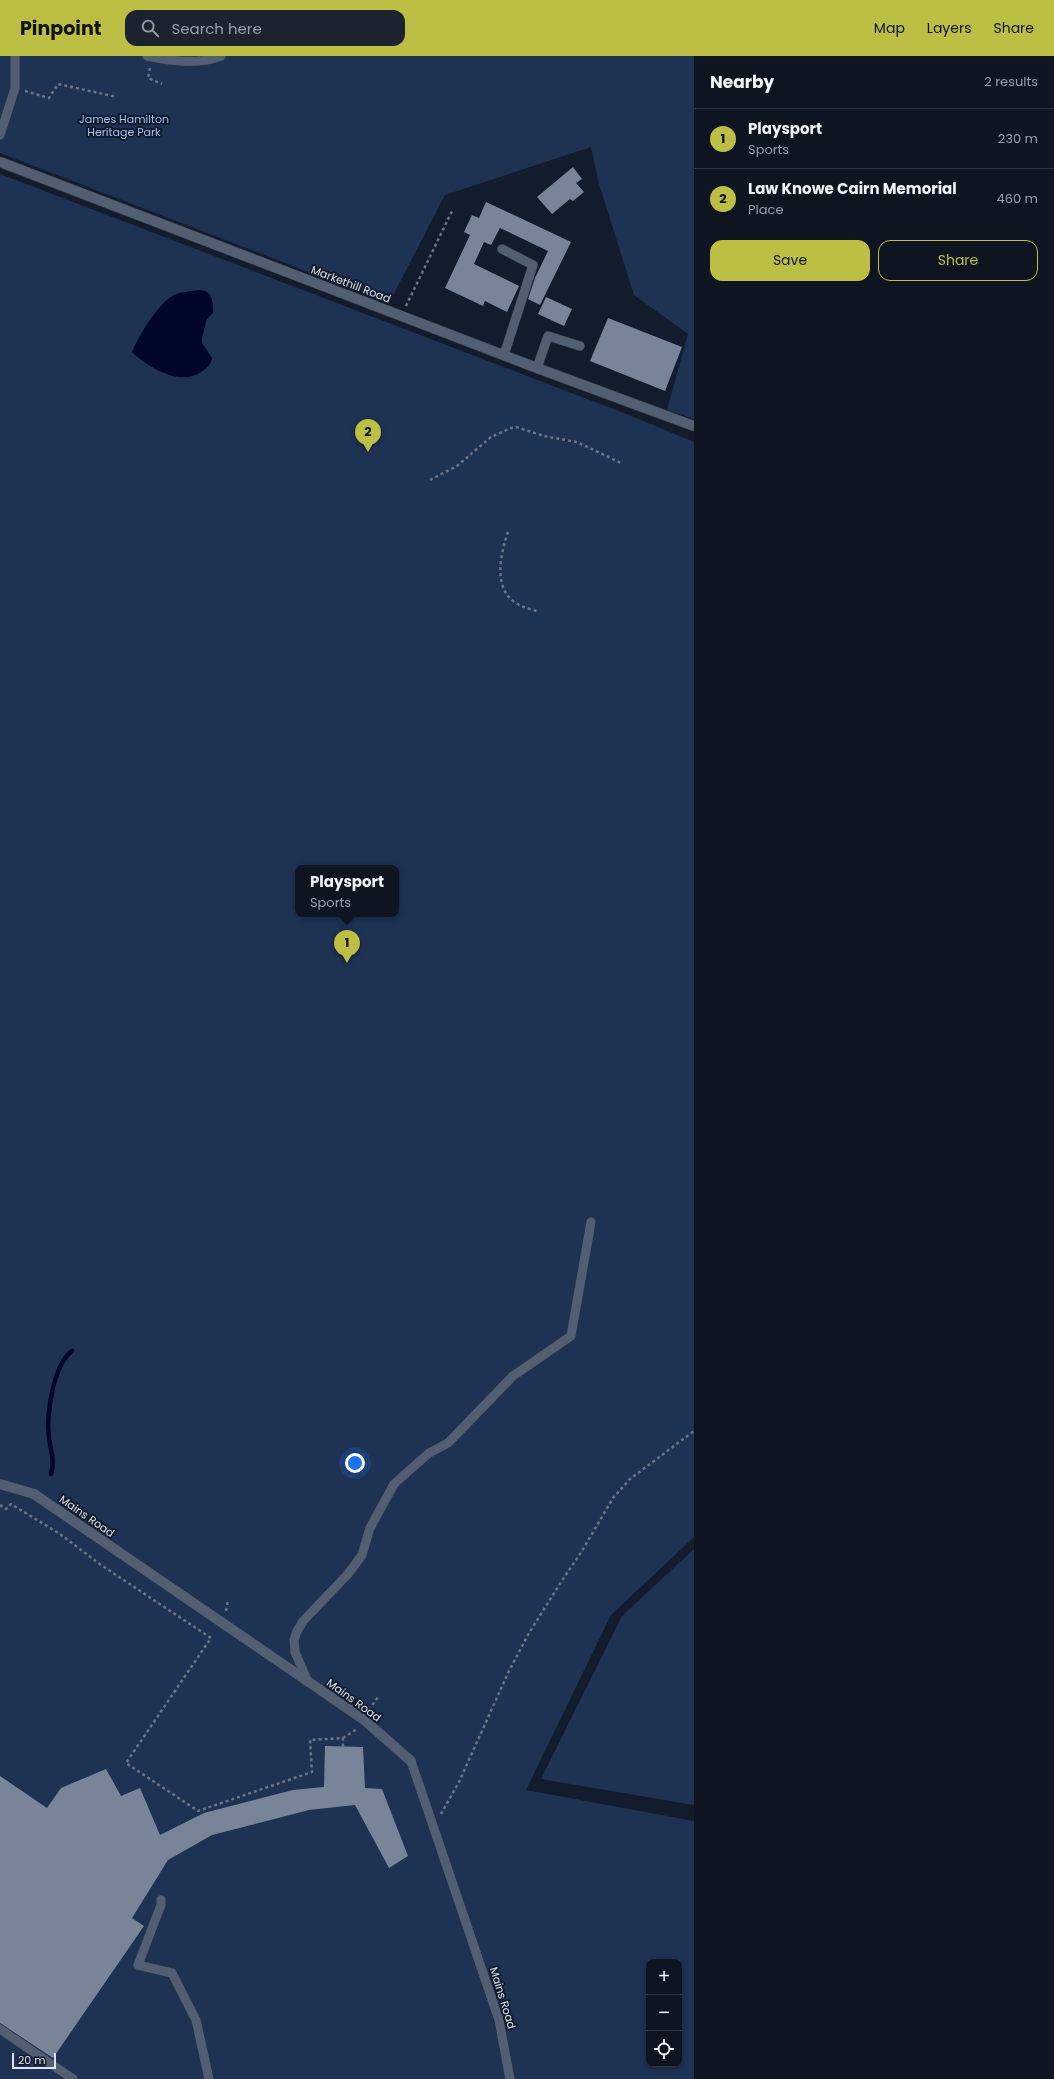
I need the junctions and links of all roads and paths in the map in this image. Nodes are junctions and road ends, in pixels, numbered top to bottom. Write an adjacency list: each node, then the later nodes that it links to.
1 (15, 56): 5 (lane)
2 (149, 56): 3 (lane); 4 (path)
3 (221, 56)
4 (162, 84)
5 (15, 88): 6 (path); 7 (lane)
6 (117, 97)
7 (0, 136)
8 (0, 162): 11 (street, Markethill Road)
9 (453, 208): 11 (path)
10 (502, 249): 13 (lane)
11 (402, 316): 13 (street, Markethill Road)
12 (580, 346): 14 (lane)
13 (504, 355): 14 (street, Markethill Road)
14 (537, 368): 15 (street, Markethill Road)
15 (694, 426)
16 (621, 463): 17 (path)
17 (430, 480)
18 (508, 532): 19 (path)
19 (539, 612)
20 (591, 1222): 24 (lane)
21 (694, 1431): 27 (path)
22 (0, 1484): 24 (street, Mains Road)
23 (0, 1505): 25 (path)
24 (308, 1682): 26 (street, Mains Road)
25 (343, 1747)
26 (411, 1761): 27 (lane, Mains Road)
27 (434, 1828): 32 (lane, Mains Road)
28 (161, 1900): 31 (lane)
29 (0, 2029): 30 (lane)
30 (74, 2079)
31 (209, 2079)
32 (510, 2079)

